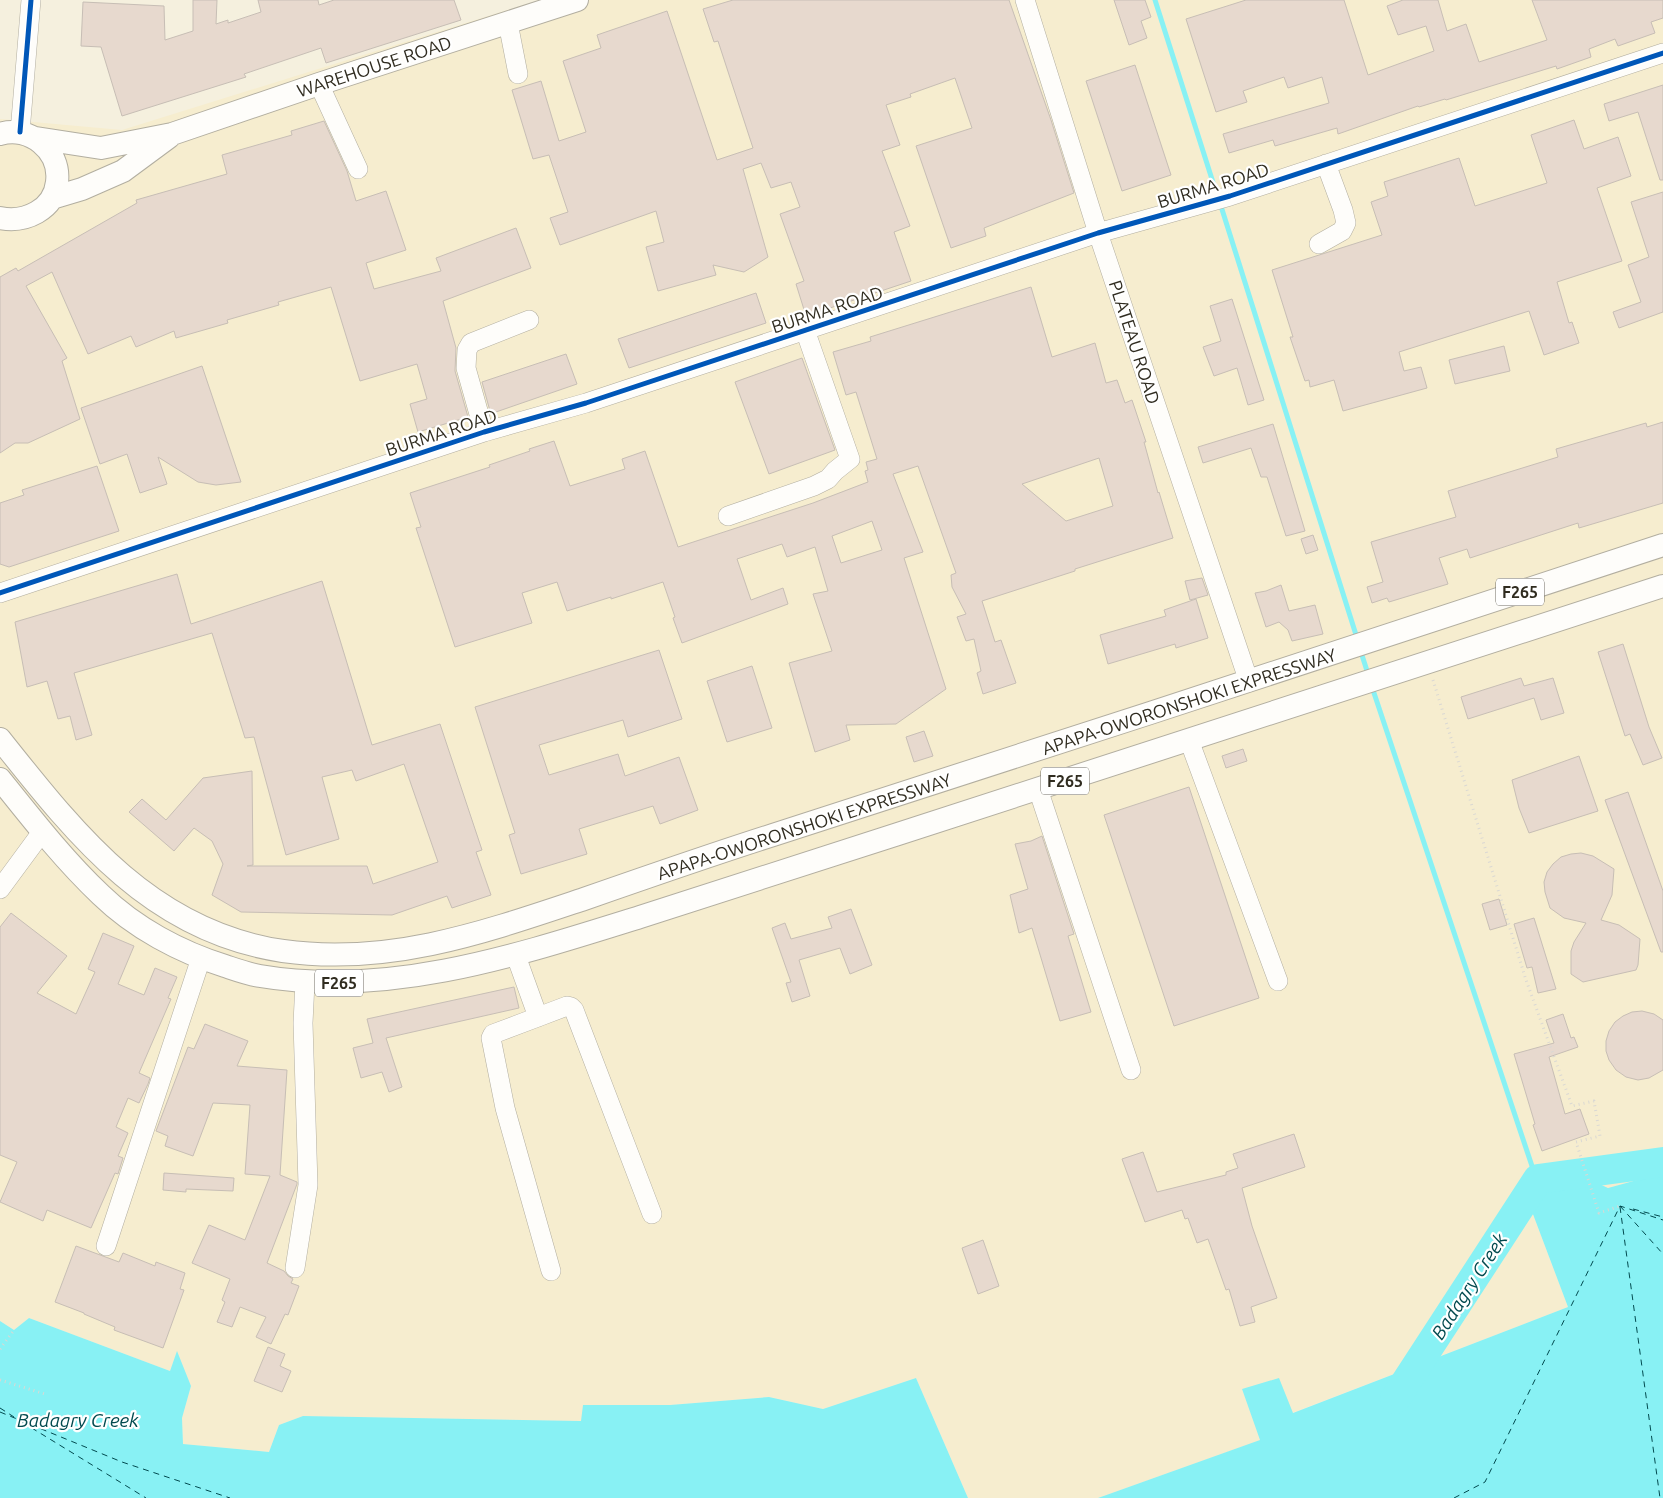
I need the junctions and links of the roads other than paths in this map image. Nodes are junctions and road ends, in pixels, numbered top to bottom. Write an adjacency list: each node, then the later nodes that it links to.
1 (31, 0): 9 (street)
2 (577, 0): 4 (main road, WAREHOUSE ROAD)
3 (1025, 0): 15 (street, PLATEAU ROAD)
4 (508, 22): 6 (street); 7 (main road, WAREHOUSE ROAD)
5 (1663, 54): 10 (street, BURMA ROAD)
6 (518, 74)
7 (319, 84): 8 (main road, WAREHOUSE ROAD); 11 (street)
8 (172, 134): 9 (main road, WAREHOUSE ROAD); 12 (main road, WAREHOUSE ROAD)
9 (19, 135): 12 (main road)
10 (1326, 164): 15 (street, BURMA ROAD); 17 (street)
11 (358, 169)
12 (52, 198): 14 (main road)
13 (0, 218): 14 (main road)
14 (25, 219): 16 (main road)
15 (1098, 233): 19 (street, BURMA ROAD); 25 (street, PLATEAU ROAD)
16 (0, 236)
17 (1319, 244)
18 (529, 320): 20 (street)
19 (805, 330): 20 (street, BURMA ROAD); 21 (street)
20 (484, 432): 24 (street, BURMA ROAD)
21 (728, 516)
22 (1663, 545): 25 (main road, APAPA-OWORONSHOKI EXPRESSWAY / F265)
23 (1663, 586): 27 (main road, APAPA-OWORONSHOKI EXPRESSWAY / F265)
24 (0, 593)
25 (1249, 682): 26 (main road, APAPA-OWORONSHOKI EXPRESSWAY / F265)
26 (0, 739)
27 (1188, 740): 29 (main road, APAPA-OWORONSHOKI EXPRESSWAY / F265); 34 (street)
28 (0, 779): 30 (main road, APAPA-OWORONSHOKI EXPRESSWAY / F265)
29 (1038, 789): 32 (main road, APAPA-OWORONSHOKI EXPRESSWAY / F265); 37 (street)
30 (42, 832): 31 (street); 33 (main road, APAPA-OWORONSHOKI EXPRESSWAY / F265)
31 (0, 889)
32 (516, 956): 35 (main road, APAPA-OWORONSHOKI EXPRESSWAY / F265); 36 (street)
33 (201, 958): 35 (main road, APAPA-OWORONSHOKI EXPRESSWAY / F265); 39 (street)
34 (1278, 981)
35 (304, 982): 40 (street)
36 (538, 1017): 38 (street); 41 (street)
37 (1131, 1070)
38 (652, 1214)
39 (106, 1246)
40 (295, 1268)
41 (551, 1271)

